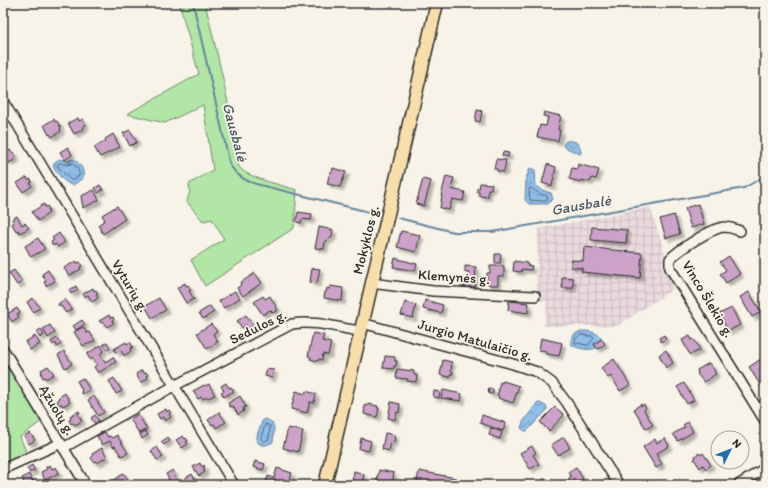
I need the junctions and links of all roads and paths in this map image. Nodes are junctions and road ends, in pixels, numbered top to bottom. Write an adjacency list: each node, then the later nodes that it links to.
1 (437, 3): 4 (main road, Mokyklos g.)
2 (3, 101): 8 (street, Vyturių g.)
3 (740, 231): 9 (street, Vinco Šlekio g.)
4 (371, 282): 5 (street, Klemynės g.); 6 (main road, Mokyklos g.)
5 (535, 296)
6 (361, 327): 8 (street, Sedulos g.); 15 (main road, Mokyklos g.); 16 (street, Jurgio Matulaičio g.)
7 (3, 349): 10 (street, Ąžuolų g.)
8 (174, 386): 10 (street, Sedulos g.); 14 (street, Vyturių g.)
9 (765, 421)
10 (62, 446): 12 (street, Sedulos g.); 13 (street, Ąžuolų g.)
11 (765, 468): 17 (street)
12 (3, 470)
13 (86, 485)
14 (234, 485)
15 (325, 485)
16 (619, 485)
17 (738, 485)

